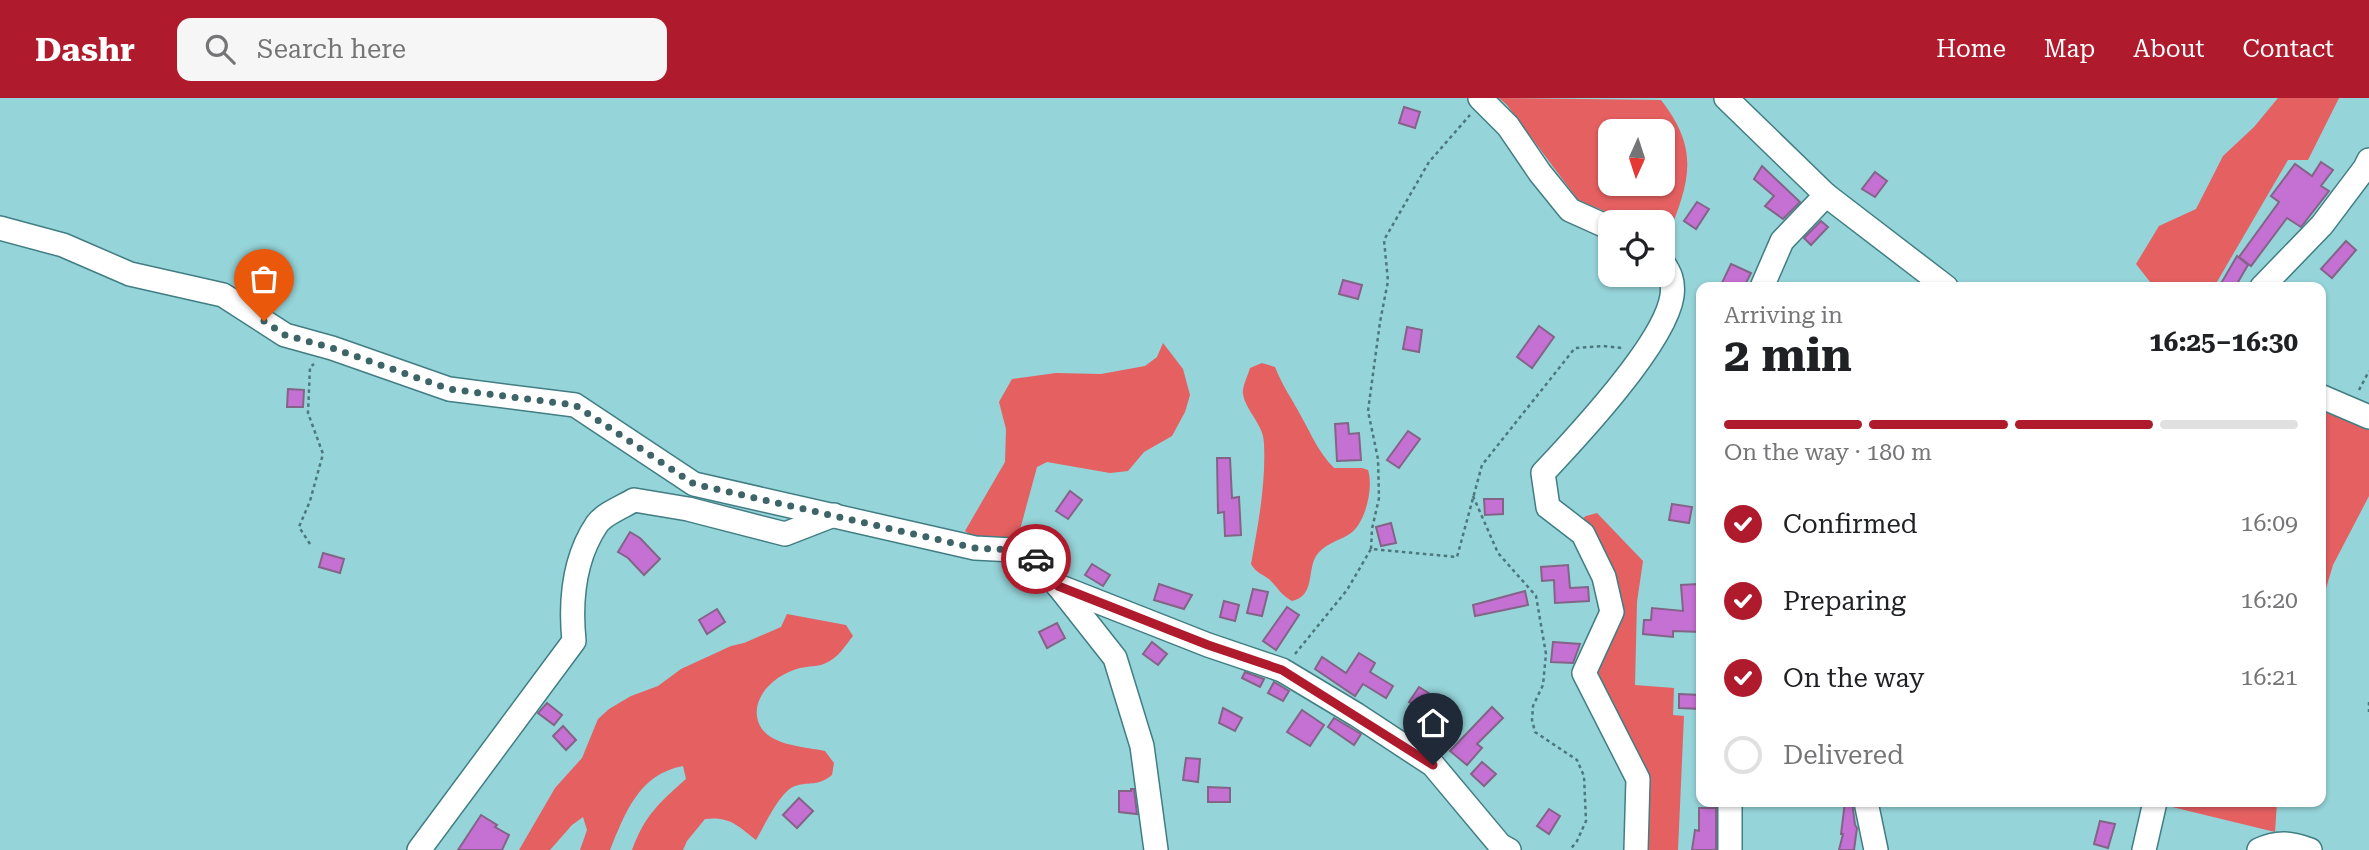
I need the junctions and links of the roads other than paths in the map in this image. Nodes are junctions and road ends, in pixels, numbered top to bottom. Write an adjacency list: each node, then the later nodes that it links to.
1 (1726, 98): 4 (street)
2 (1481, 99): 5 (street)
3 (2369, 160): 9 (street)
4 (1826, 195): 7 (street); 8 (street)
5 (1598, 223)
6 (0, 228): 13 (street)
7 (1764, 282)
8 (1939, 282)
9 (2267, 282)
10 (1671, 287): 21 (street)
11 (2326, 399): 12 (street)
12 (2369, 417)
13 (834, 515): 14 (street); 18 (street)
14 (1058, 586): 19 (street); 20 (street)
15 (1730, 807): 22 (street)
16 (1867, 807): 23 (street)
17 (2154, 807): 24 (street)
18 (419, 850)
19 (1156, 850)
20 (1509, 850)
21 (1636, 850)
22 (1730, 850)
23 (1876, 850)
24 (2144, 850)
25 (2259, 850): 26 (street)
26 (2310, 850)

